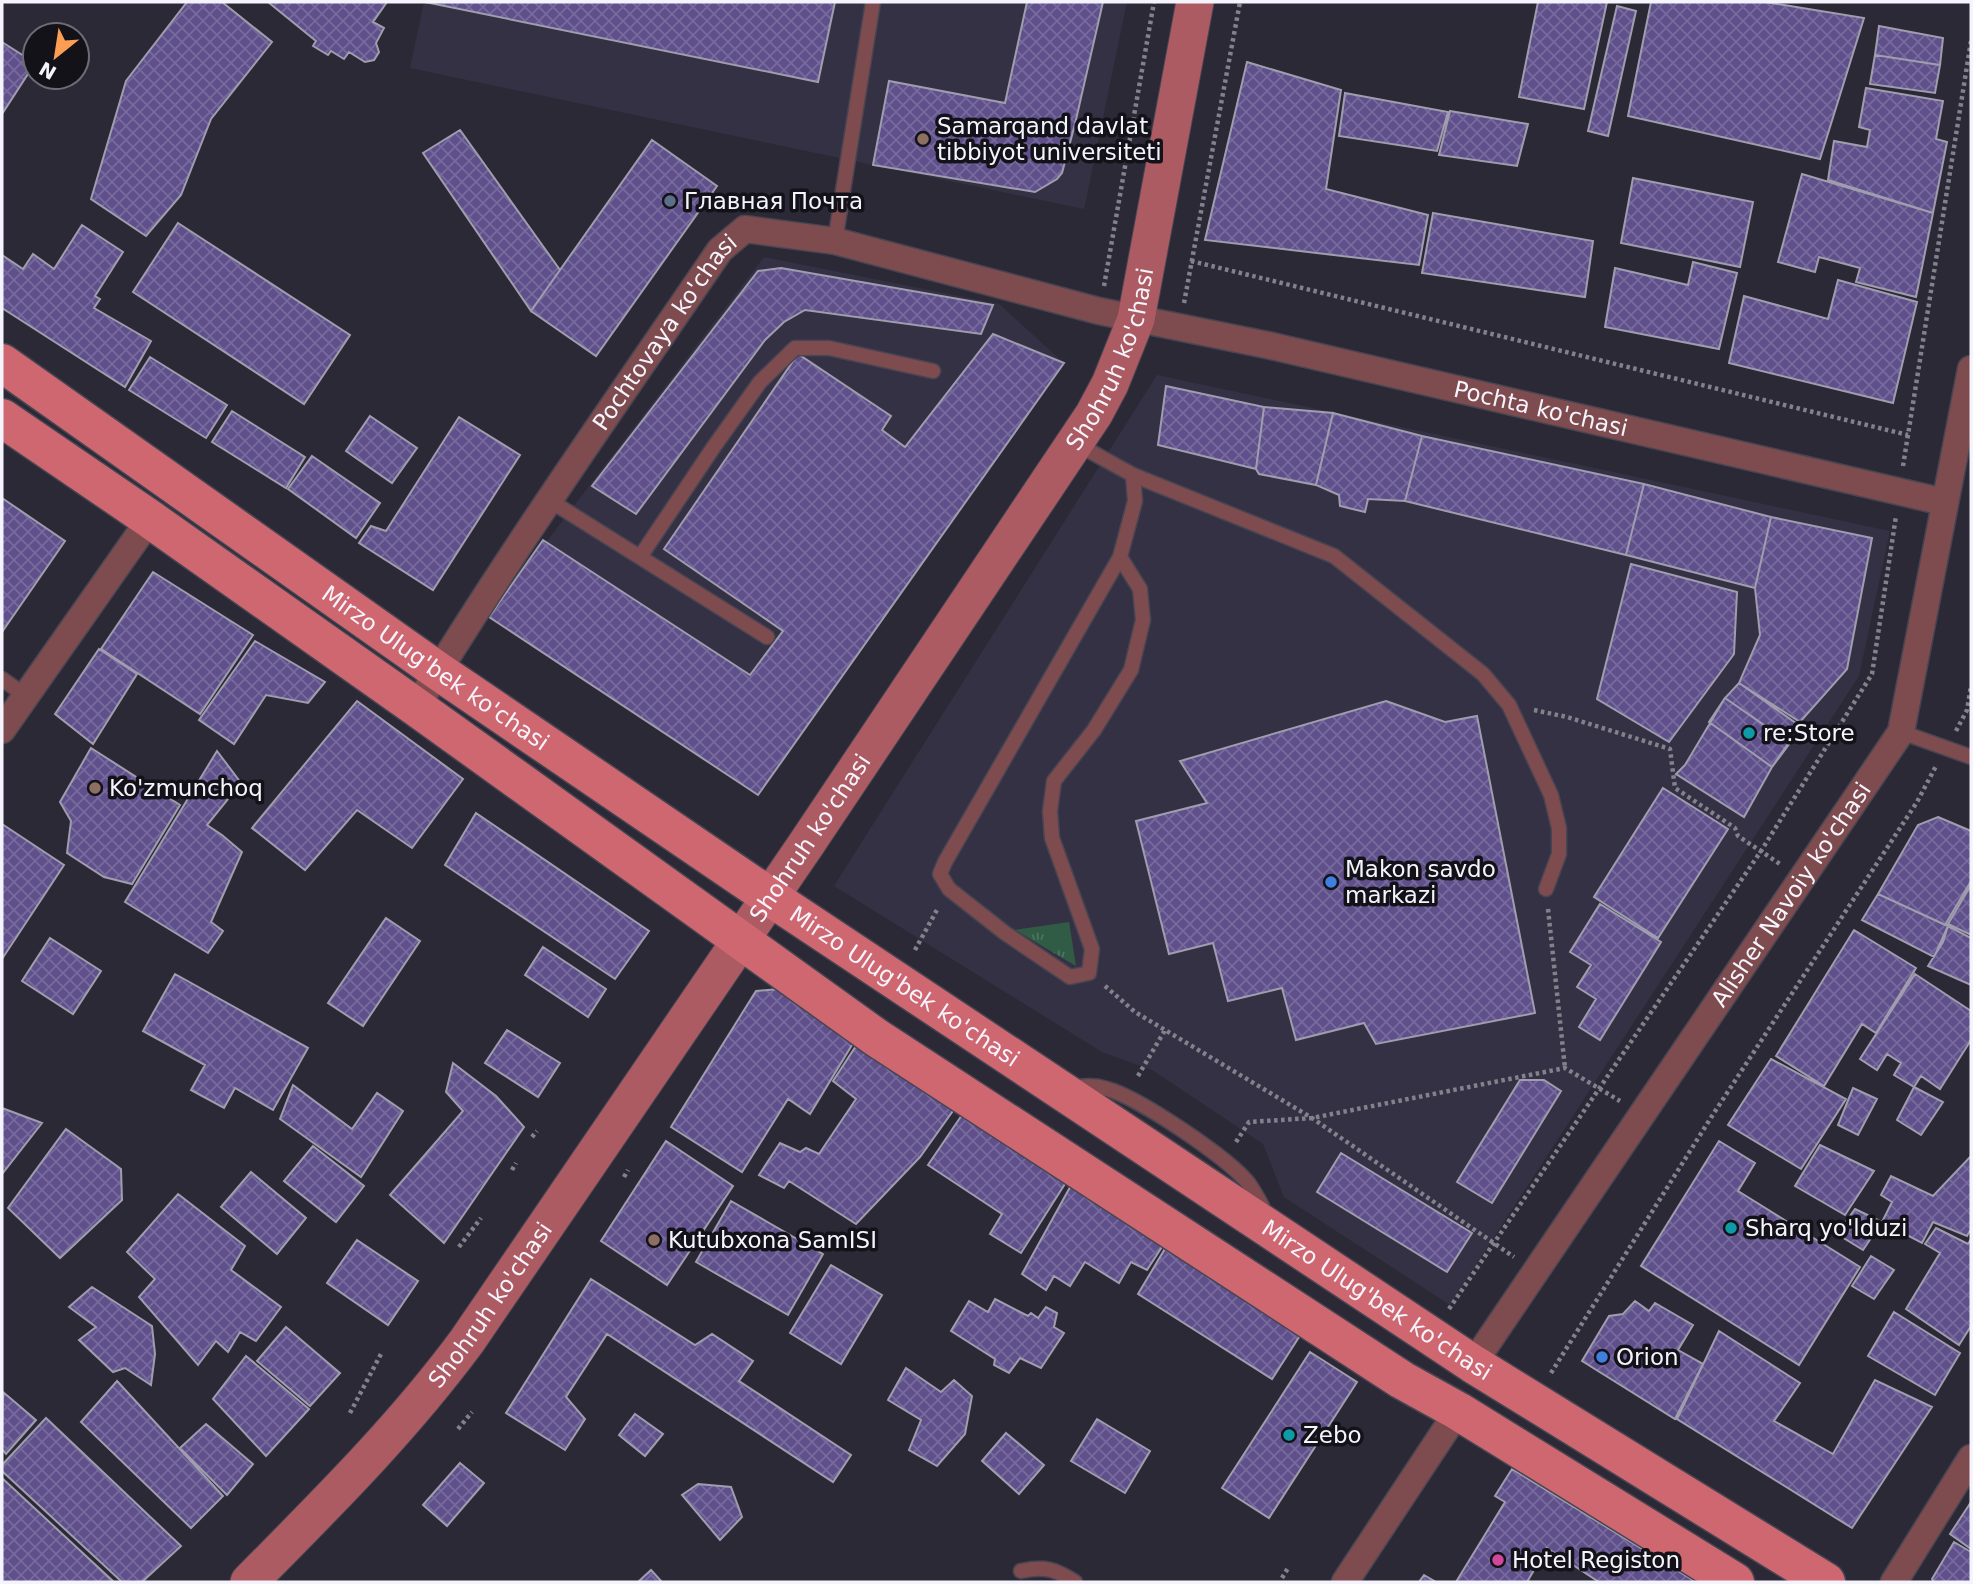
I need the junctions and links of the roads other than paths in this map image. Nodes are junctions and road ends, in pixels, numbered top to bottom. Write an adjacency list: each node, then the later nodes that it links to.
1 (873, 2): 3 (lane)
2 (1195, 2): 4 (main road, Shohruh ko'chasi)
3 (835, 241): 4 (street, Pochtovaya ko'chasi); 11 (street, Pochtovaya ko'chasi)
4 (1136, 319): 9 (main road, Shohruh ko'chasi); 12 (street, Pochta ko'chasi)
5 (2, 363): 17 (main road, Mirzo Ulug'bek ko'chasi)
6 (1971, 369): 12 (street, Alisher Navoiy ko'chasi)
7 (933, 371): 14 (lane)
8 (2, 418): 13 (main road, Mirzo Ulug'bek ko'chasi)
9 (1076, 443): 10 (lane); 25 (main road, Shohruh ko'chasi)
10 (1133, 475): 15 (lane); 24 (lane)
11 (549, 500): 14 (lane); 17 (street, Pochtovaya ko'chasi)
12 (1944, 502): 22 (street, Alisher Navoiy ko'chasi)
13 (150, 519): 19 (street); 20 (main road, Mirzo Ulug'bek ko'chasi)
14 (639, 557): 16 (lane)
15 (1120, 557): 15 (lane)
16 (767, 637)
17 (438, 671): 20 (street, Pochtovaya ko'chasi); 25 (main road, Mirzo Ulug'bek ko'chasi)
18 (2, 679): 19 (lane)
19 (26, 696): 21 (street)
20 (416, 707): 26 (main road, Mirzo Ulug'bek ko'chasi)
21 (2, 730)
22 (1901, 732): 23 (lane); 27 (street, Alisher Navoiy ko'chasi)
23 (1971, 757)
24 (1546, 889)
25 (770, 897): 26 (main road, Shohruh ko'chasi); 27 (main road, Mirzo Ulug'bek ko'chasi)
26 (740, 940): 28 (main road, Mirzo Ulug'bek ko'chasi); 31 (main road, Shohruh ko'chasi)
27 (1473, 1364): 35 (main road, Mirzo Ulug'bek ko'chasi)
28 (1458, 1411): 33 (street); 34 (main road, Mirzo Ulug'bek ko'chasi)
29 (1971, 1458): 36 (street)
30 (1021, 1571): 32 (lane)
31 (249, 1582)
32 (1075, 1582)
33 (1345, 1582)
34 (1735, 1582)
35 (1826, 1582)
36 (1894, 1582)

